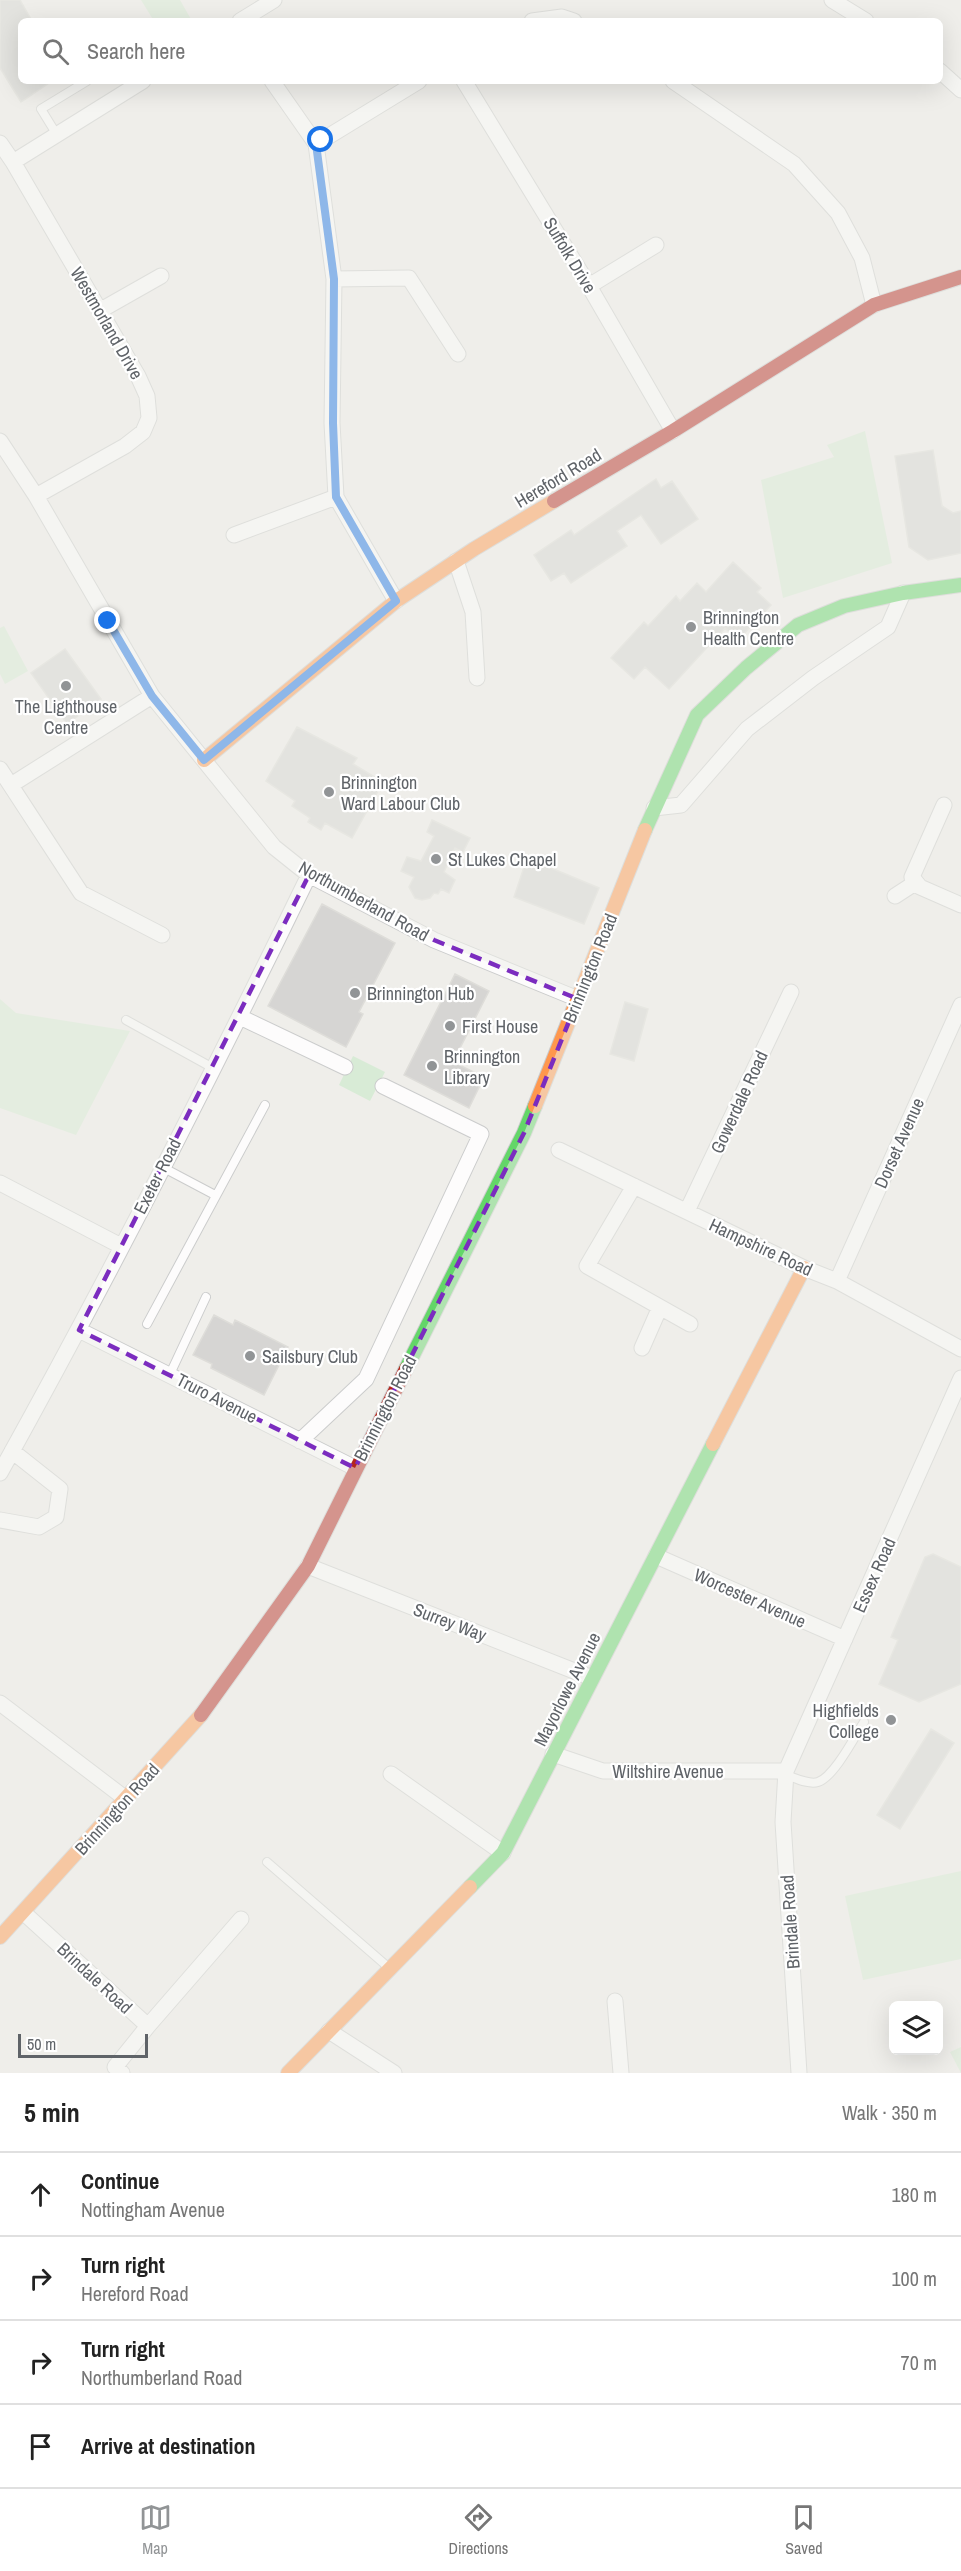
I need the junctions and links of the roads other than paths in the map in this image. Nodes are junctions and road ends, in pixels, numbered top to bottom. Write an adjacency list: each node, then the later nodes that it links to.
1 (274, 0): 3 (street)
2 (832, 0): 4 (street)
3 (245, 18)
4 (861, 18)
5 (943, 74): 12 (street)
6 (82, 84): 13 (lane)
7 (137, 84): 13 (street)
8 (274, 84): 15 (street)
9 (414, 84): 15 (street)
10 (466, 84): 21 (street, Suffolk Drive)
11 (677, 84): 22 (street)
12 (961, 90)
13 (57, 135): 16 (street)
14 (0, 143): 16 (street, Westmorland Drive)
15 (316, 144): 20 (street)
16 (13, 162): 23 (street, Westmorland Drive)
17 (656, 245): 21 (street)
18 (161, 276): 23 (street)
19 (961, 277): 22 (street, Hereford Road)
20 (334, 279): 24 (street); 28 (street)
21 (590, 286): 25 (street, Suffolk Drive)
22 (874, 305): 25 (street, Hereford Road)
23 (101, 310): 27 (street, Westmorland Drive)
24 (458, 354)
25 (673, 431): 30 (street, Hereford Road)
26 (0, 441): 27 (street, Northumberland Road)
27 (36, 496): 35 (street, Northumberland Road)
28 (336, 497): 29 (street); 33 (street)
29 (234, 535)
30 (456, 561): 33 (street, Hereford Road); 34 (street)
31 (961, 585): 32 (street, Brinnington Road)
32 (903, 593): 40 (street); 40 (street, Brinnington Road)
33 (396, 601): 36 (street, Hereford Road)
34 (477, 678)
35 (152, 696): 36 (street, Northumberland Road); 38 (street)
36 (204, 760): 41 (street, Northumberland Road)
37 (0, 769): 38 (street)
38 (11, 785): 45 (street)
39 (944, 805): 42 (street)
40 (654, 808): 47 (street, Brinnington Road)
41 (309, 875): 47 (street, Northumberland Road); 49 (street, Exeter Road)
42 (915, 884): 43 (street); 44 (street)
43 (895, 896)
44 (961, 905)
45 (162, 935)
46 (791, 992): 60 (street, Gowerdale Road)
47 (578, 999): 75 (street, Brinnington Road)
48 (961, 1005): 63 (street, Dorset Avenue)
49 (240, 1017): 51 (street); 52 (street, Exeter Road)
50 (126, 1020): 52 (lane)
51 (345, 1067)
52 (213, 1068): 56 (street, Exeter Road)
53 (383, 1086): 73 (street)
54 (265, 1105): 59 (lane)
55 (558, 1150): 58 (street, Hampshire Road)
56 (162, 1167): 59 (lane); 61 (street, Exeter Road)
57 (0, 1183): 61 (street)
58 (634, 1186): 60 (street, Hampshire Road); 65 (street)
59 (215, 1195): 66 (lane)
60 (687, 1211): 62 (street, Hampshire Road)
61 (121, 1246): 68 (street, Exeter Road)
62 (804, 1268): 63 (street, Hampshire Road); 78 (street, Mayorlowe Avenue)
63 (837, 1281): 70 (street, Hampshire Road)
64 (206, 1298): 71 (lane)
65 (660, 1307): 67 (street); 69 (street)
66 (147, 1324)
67 (690, 1324)
68 (79, 1330): 71 (street, Truro Avenue); 74 (street, Exeter Road)
69 (642, 1348)
70 (961, 1348)
71 (170, 1374): 73 (street, Truro Avenue)
72 (961, 1378): 80 (street, Essex Road)
73 (300, 1441): 75 (street, Truro Avenue)
74 (12, 1451): 76 (street, Exeter Road); 77 (street)
75 (355, 1468): 79 (street, Brinnington Road)
76 (0, 1473)
77 (0, 1520)
78 (656, 1556): 80 (street, Worcester Avenue); 81 (street, Mayorlowe Avenue)
79 (308, 1566): 81 (street, Surrey Way); 87 (street, Brinnington Road)
80 (845, 1640): 85 (street, Essex Road)
81 (592, 1678): 84 (street, Mayorlowe Avenue)
82 (0, 1703): 87 (street)
83 (864, 1722): 85 (lane)
84 (553, 1754): 85 (street, Wiltshire Avenue); 88 (street, Mayorlowe Avenue)
85 (786, 1773): 101 (street, Brindale Road)
86 (391, 1774): 88 (street)
87 (126, 1799): 90 (street, Brinnington Road)
88 (503, 1853): 93 (street, Mayorlowe Avenue)
89 (267, 1862): 93 (lane)
90 (24, 1913): 92 (street, Brinnington Road); 95 (street, Brindale Road)
91 (241, 1919): 95 (street)
92 (0, 1937)
93 (390, 1968): 96 (street, Mayorlowe Avenue)
94 (615, 2001): 100 (street)
95 (148, 2026): 97 (street, Brindale Road)
96 (328, 2031): 98 (street, Mayorlowe Avenue); 99 (street)
97 (122, 2073)
98 (288, 2073)
99 (394, 2073)
100 (621, 2073)
101 (799, 2073)

